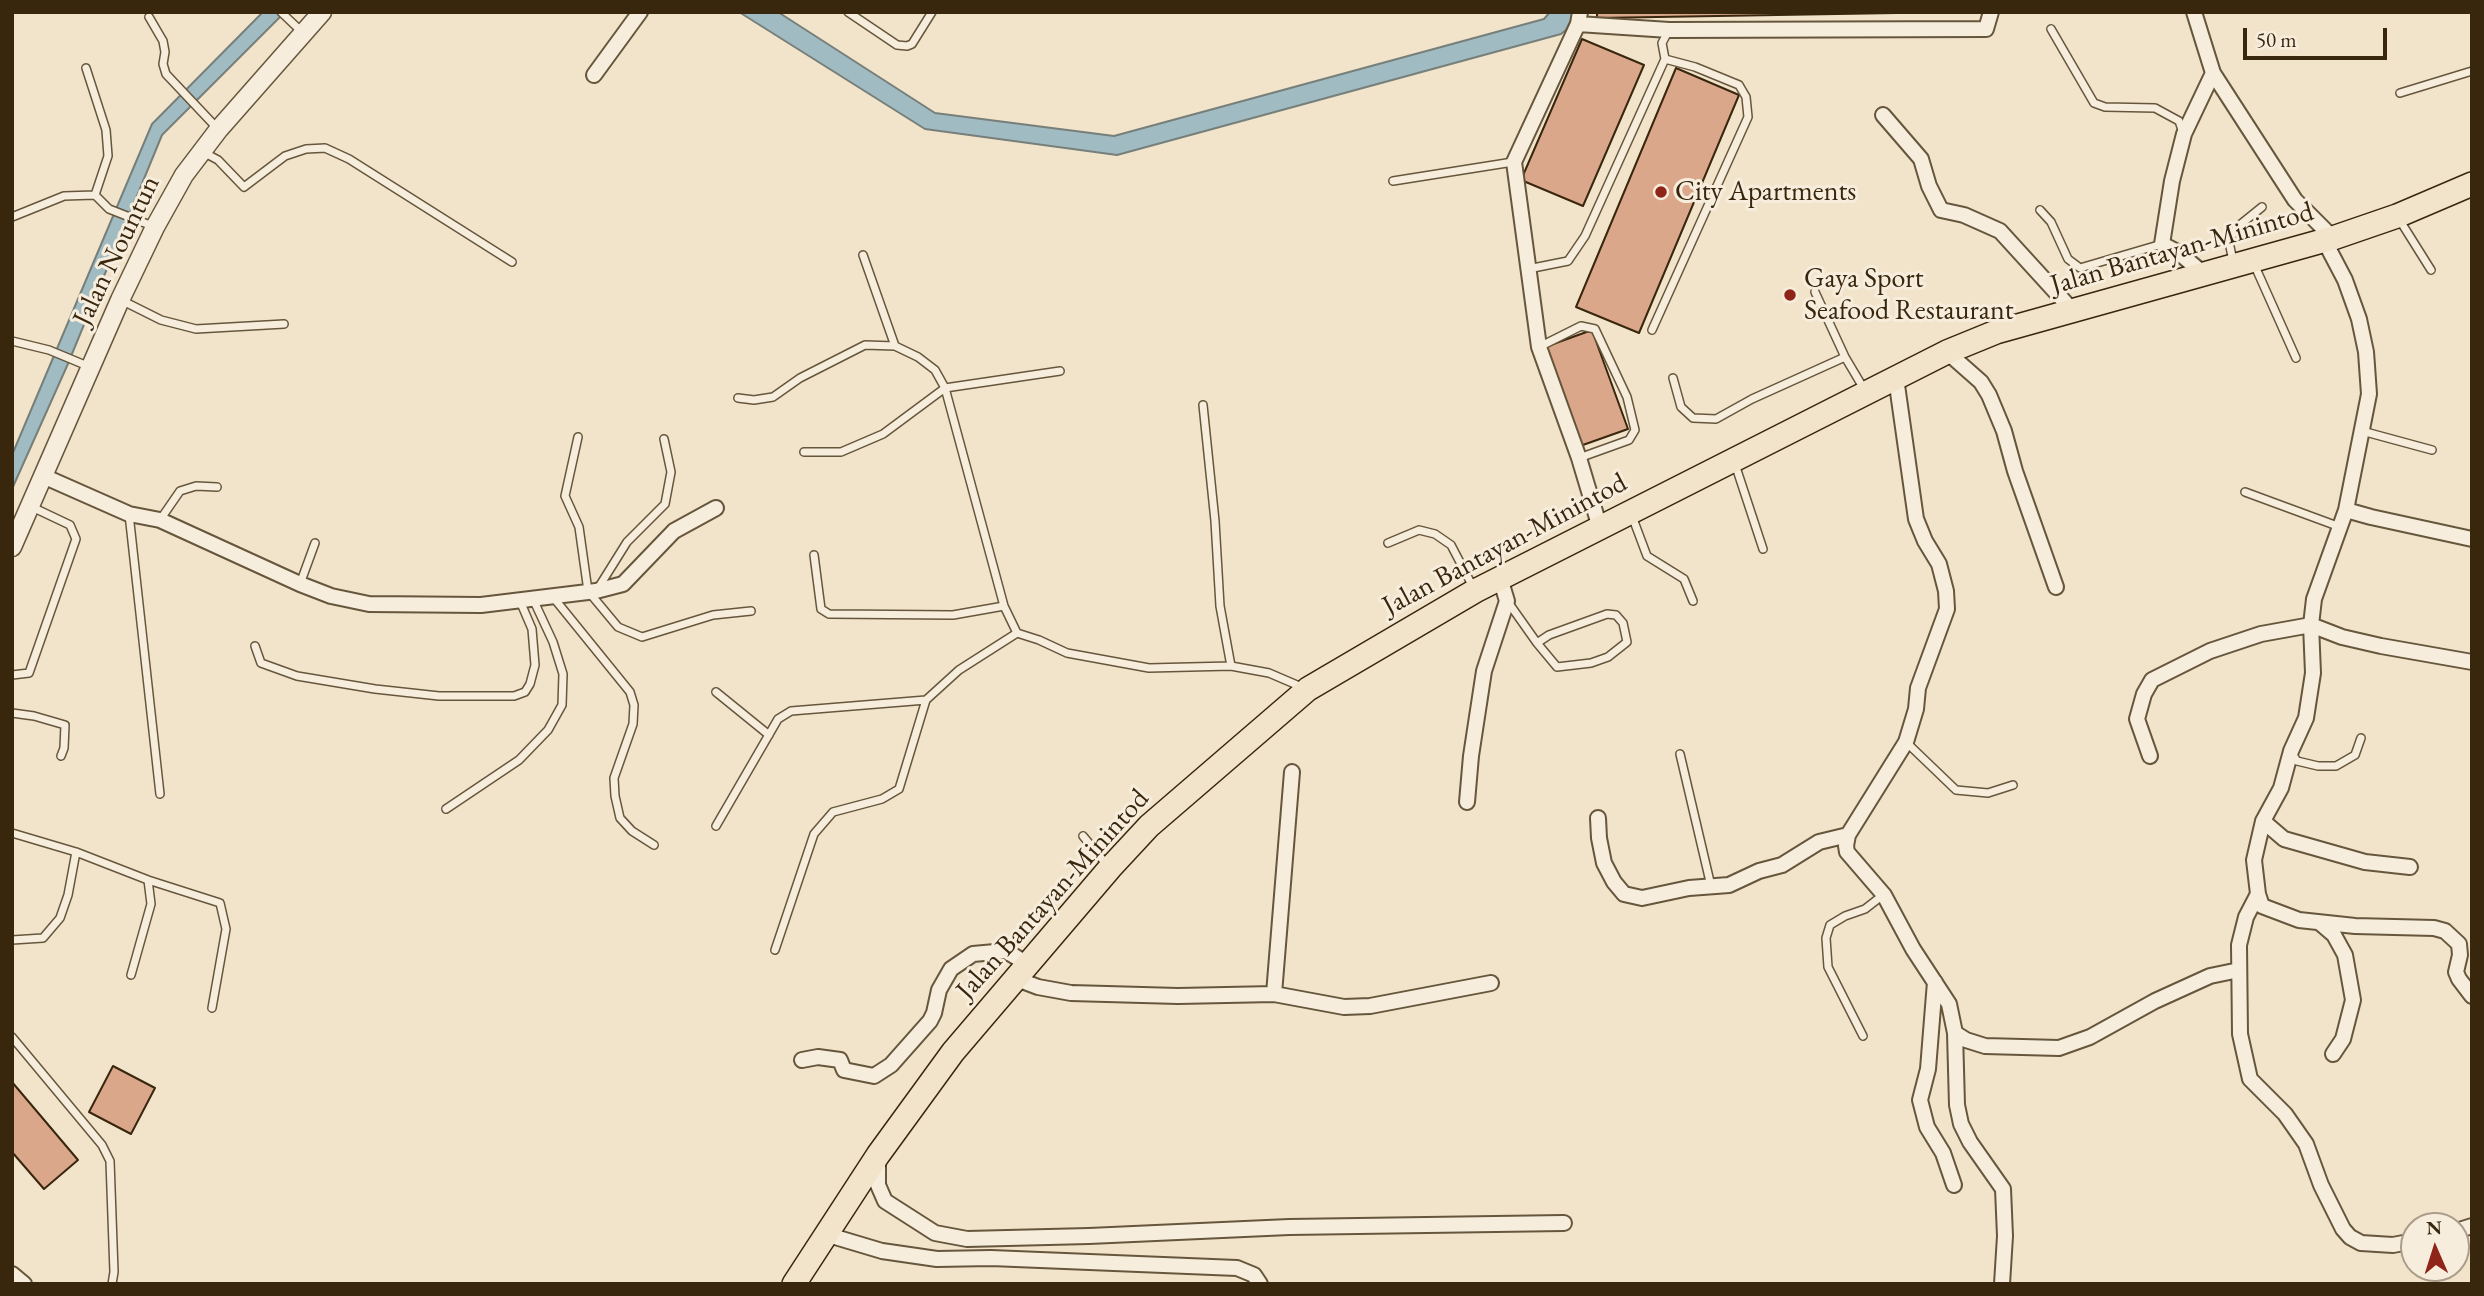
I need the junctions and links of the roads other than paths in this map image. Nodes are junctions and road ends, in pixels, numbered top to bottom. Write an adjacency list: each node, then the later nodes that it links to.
1 (322, 12): 12 (street, Jalan Nountun)
2 (640, 12): 17 (street)
3 (848, 12): 4 (lane)
4 (932, 12)
5 (1991, 12): 11 (street)
6 (2194, 12): 16 (street)
7 (283, 14): 12 (lane)
8 (149, 17): 20 (lane)
9 (1579, 18): 11 (street); 23 (street)
10 (2051, 29): 21 (lane)
11 (1669, 30): 13 (lane)
12 (303, 33): 20 (street, Jalan Nountun)
13 (1665, 59): 37 (lane); 44 (lane)
14 (86, 68): 26 (lane)
15 (2472, 71): 18 (lane)
16 (2213, 73): 21 (street); 32 (street)
17 (594, 75)
18 (2400, 93)
19 (1883, 116): 42 (street)
20 (219, 129): 22 (street, Jalan Nountun)
21 (2184, 134): 33 (street)
22 (203, 151): 31 (street, Jalan Nountun); 35 (lane)
23 (1514, 162): 24 (lane); 37 (street)
24 (1392, 181)
25 (2472, 184): 29 (main road, Jalan Bantayan-Minintod)
26 (95, 195): 30 (lane); 31 (lane)
27 (2262, 207): 36 (lane)
28 (2039, 210): 33 (lane)
29 (2397, 216): 32 (main road, Jalan Bantayan-Minintod); 38 (lane)
30 (12, 217)
31 (155, 227): 41 (street, Jalan Nountun)
32 (2328, 239): 36 (main road, Jalan Bantayan-Minintod); 59 (street)
33 (2162, 244): 39 (street)
34 (863, 255): 46 (lane)
35 (512, 262)
36 (2243, 263): 39 (main road, Jalan Bantayan-Minintod); 50 (lane)
37 (1528, 270): 47 (street)
38 (2431, 270)
39 (2204, 274): 42 (main road, Jalan Bantayan-Minintod)
40 (1815, 292): 49 (lane)
41 (120, 300): 43 (lane); 51 (street, Jalan Nountun)
42 (2073, 311): 48 (main road, Jalan Bantayan-Minintod)
43 (284, 324)
44 (1652, 330)
45 (12, 341): 51 (lane)
46 (895, 346): 55 (lane); 57 (lane)
47 (1539, 347): 64 (street); 64 (lane)
48 (1947, 352): 53 (main road, Jalan Bantayan-Minintod); 85 (street)
49 (1845, 357): 54 (lane); 56 (lane)
50 (2296, 358)
51 (82, 363): 66 (street, Jalan Nountun)
52 (1060, 371): 55 (lane)
53 (1896, 377): 56 (main road, Jalan Bantayan-Minintod); 107 (street)
54 (1673, 378)
55 (945, 388): 63 (lane); 92 (lane)
56 (1867, 393): 65 (main road, Jalan Bantayan-Minintod)
57 (738, 398)
58 (1203, 405): 99 (lane)
59 (2361, 431): 62 (lane); 71 (street)
60 (578, 437): 86 (lane)
61 (664, 439): 86 (lane)
62 (2432, 450)
63 (804, 452)
64 (1579, 458): 76 (street)
65 (1734, 460): 72 (main road, Jalan Bantayan-Minintod); 81 (lane)
66 (43, 476): 69 (street, Jalan Nountun); 73 (street)
67 (217, 486): 74 (lane)
68 (2245, 492): 75 (lane)
69 (30, 506): 80 (street, Jalan Nountun); 100 (lane)
70 (716, 508): 86 (street)
71 (2346, 510): 75 (street); 77 (street)
72 (1631, 512): 76 (main road, Jalan Bantayan-Minintod); 91 (lane)
73 (129, 514): 74 (street); 114 (lane)
74 (160, 520): 84 (street)
75 (2340, 527): 94 (street)
76 (1600, 528): 83 (main road, Jalan Bantayan-Minintod)
77 (2472, 539)
78 (315, 543): 84 (lane)
79 (1388, 544): 87 (lane)
80 (12, 547)
81 (1763, 549)
82 (814, 555): 92 (lane)
83 (1500, 578): 87 (main road, Jalan Bantayan-Minintod); 90 (street)
84 (300, 584): 89 (street)
85 (2056, 587)
86 (592, 591): 88 (street); 93 (lane)
87 (1475, 591): 101 (main road, Jalan Bantayan-Minintod)
88 (553, 597): 89 (street); 123 (lane)
89 (527, 600): 97 (lane); 116 (lane)
90 (1507, 601): 96 (lane); 115 (street)
91 (1693, 601)
92 (1004, 606): 95 (lane)
93 (751, 611)
94 (2311, 625): 98 (street); 108 (street); 111 (street)
95 (1017, 633): 99 (lane); 103 (lane)
96 (1537, 643): 96 (lane)
97 (254, 646)
98 (2472, 662)
99 (1231, 666): 101 (lane)
100 (12, 675)
101 (1308, 689): 126 (main road, Jalan Bantayan-Minintod)
102 (716, 692): 105 (lane)
103 (926, 700): 105 (lane); 133 (lane)
104 (12, 713): 110 (lane)
105 (769, 735): 119 (lane)
106 (2361, 738): 108 (lane)
107 (1906, 742): 113 (lane); 121 (street)
108 (2291, 751): 118 (street)
109 (1680, 754): 128 (lane)
110 (61, 756)
111 (2150, 756)
112 (1292, 772): 139 (street)
113 (2012, 785)
114 (160, 794)
115 (1467, 802)
116 (446, 809)
117 (1598, 818): 128 (street)
118 (2263, 821): 125 (street); 129 (street)
119 (716, 826)
120 (12, 833): 124 (lane)
121 (1848, 835): 128 (street); 130 (street)
122 (1083, 836): 126 (lane)
123 (654, 845)
124 (76, 852): 127 (lane); 132 (lane)
125 (2410, 867)
126 (1110, 868): 135 (main road, Jalan Bantayan-Minintod)
127 (148, 880): 136 (lane); 141 (lane)
128 (1711, 886)
129 (2258, 894): 131 (street); 134 (street)
130 (1884, 895): 137 (street); 143 (lane)
131 (2320, 923): 140 (street); 145 (street)
132 (12, 940)
133 (775, 950)
134 (2239, 970): 142 (street); 151 (street)
135 (1023, 972): 139 (street); 146 (street); 147 (main road, Jalan Bantayan-Minintod)
136 (131, 975)
137 (1935, 982): 142 (street); 148 (street)
138 (1491, 983): 139 (street)
139 (1274, 994)
140 (2472, 996)
141 (212, 1007)
142 (1955, 1032): 157 (street)
143 (1863, 1036)
144 (12, 1037): 154 (lane)
145 (2333, 1054)
146 (802, 1060)
147 (878, 1155): 149 (street); 150 (main road, Jalan Bantayan-Minintod)
148 (1954, 1185)
149 (1564, 1223)
150 (825, 1234): 155 (main road, Jalan Bantayan-Minintod); 156 (street)
151 (2400, 1244)
152 (12, 1274): 153 (street)
153 (24, 1284)
154 (112, 1284)
155 (794, 1284)
156 (1260, 1284)
157 (2002, 1284)

